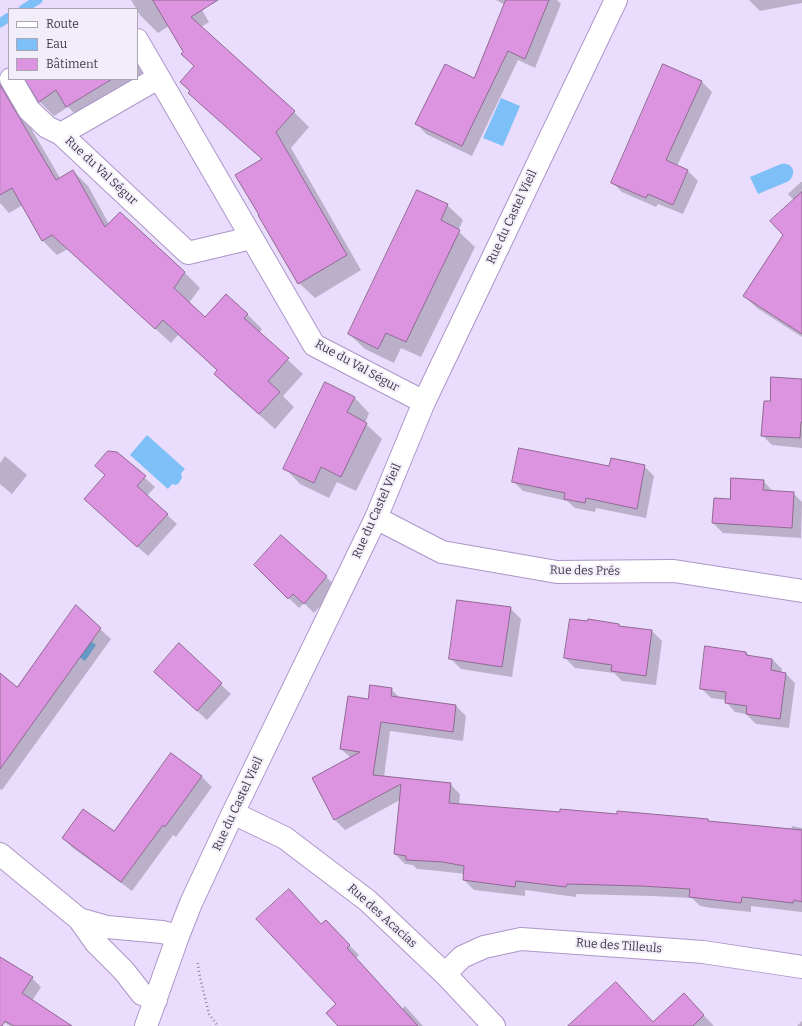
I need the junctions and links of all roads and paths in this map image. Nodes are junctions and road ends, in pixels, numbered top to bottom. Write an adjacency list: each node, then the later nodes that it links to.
1 (616, 0): 7 (street, Rue du Castel Vieil)
2 (138, 42): 3 (street)
3 (158, 78): 5 (street, Rue du Val Ségur); 6 (street, Rue du Val Ségur)
4 (11, 80): 5 (street)
5 (61, 134): 6 (street, Rue du Val Ségur)
6 (251, 238): 7 (street, Rue du Val Ségur)
7 (424, 402): 8 (street, Rue du Castel Vieil)
8 (376, 518): 9 (street, Rue des Prés); 10 (street, Rue du Castel Vieil)
9 (802, 592)
10 (233, 813): 13 (street, Rue du Castel Vieil); 16 (street, Rue des Acacias)
11 (0, 854): 12 (street)
12 (79, 919): 13 (street); 17 (street)
13 (178, 936): 17 (street, Rue du Castel Vieil)
14 (197, 959): 19 (path)
15 (802, 968): 16 (street, Rue des Tilleuls)
16 (445, 974): 20 (street, Rue des Acacias)
17 (156, 1000): 18 (street, Rue du Castel Vieil)
18 (146, 1026)
19 (218, 1026)
20 (494, 1026)

